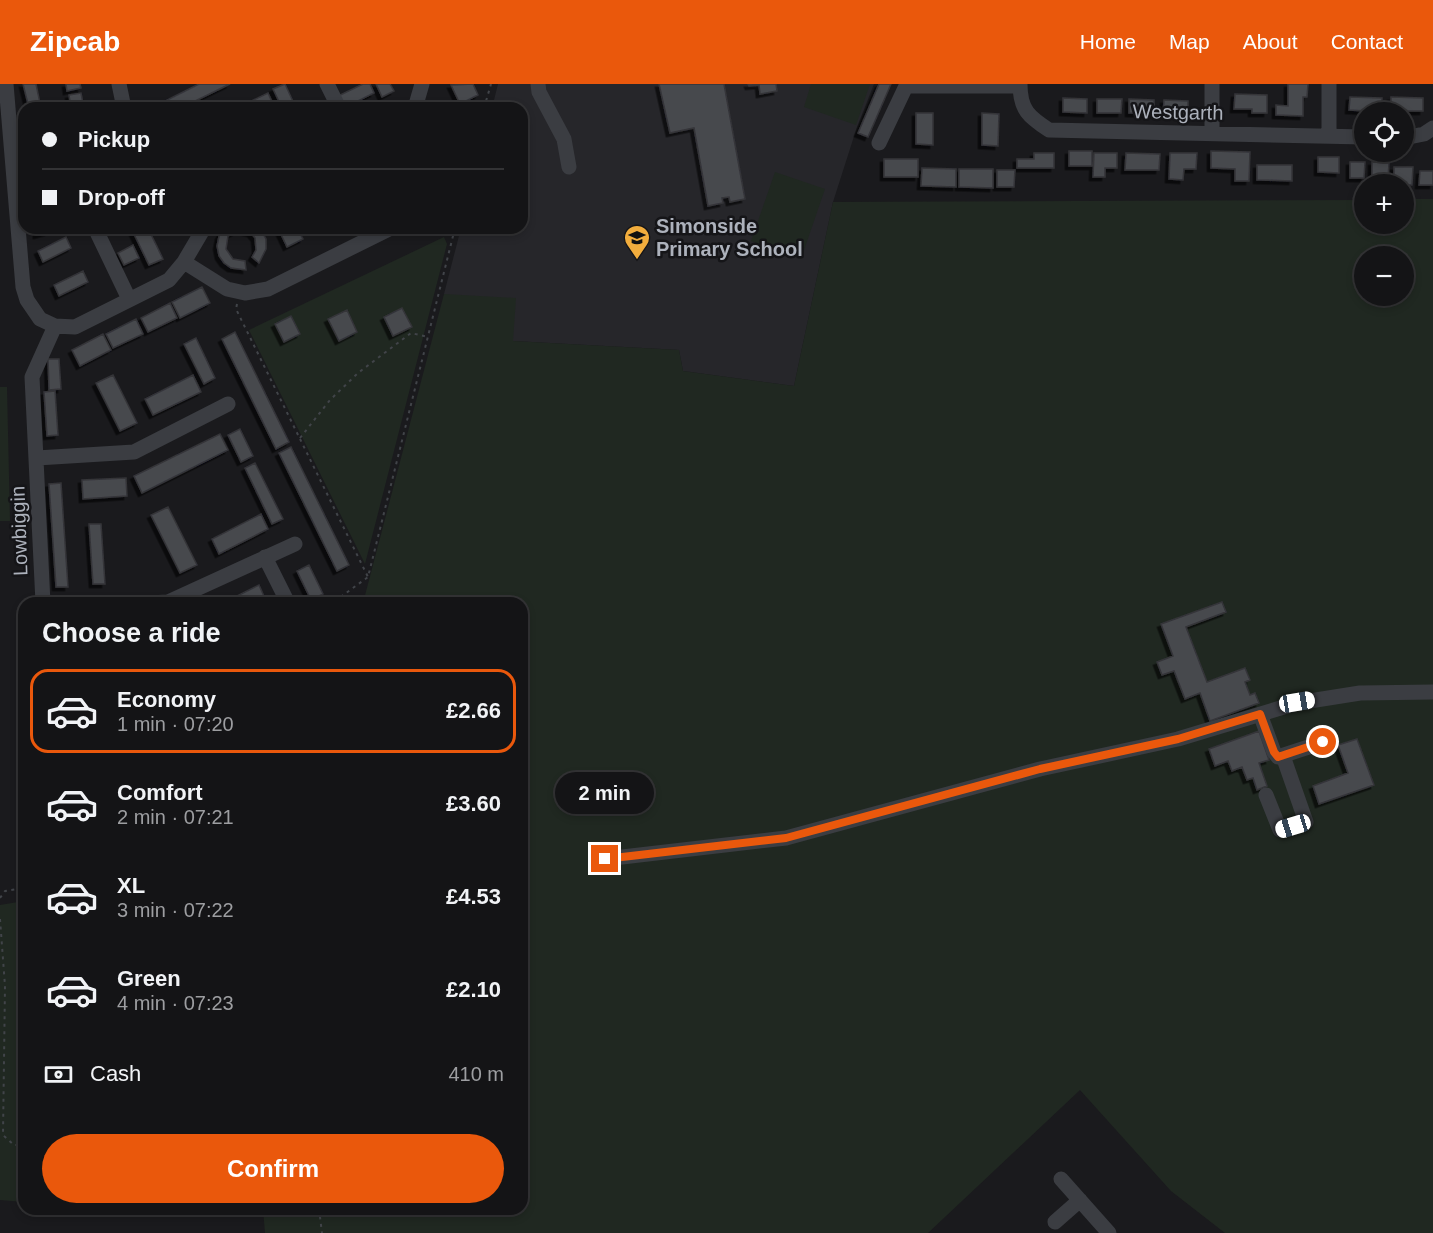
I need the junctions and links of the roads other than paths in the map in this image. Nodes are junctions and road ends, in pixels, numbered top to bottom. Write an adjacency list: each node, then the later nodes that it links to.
1 (6, 84): 14 (street)
2 (119, 84): 10 (street)
3 (327, 84): 11 (street)
4 (422, 84): 12 (street)
5 (538, 84): 20 (street)
6 (1212, 84): 15 (street)
7 (1329, 84): 16 (street)
8 (906, 85): 9 (street); 19 (street)
9 (1020, 85): 15 (street, Westgarth)
10 (123, 102)
11 (336, 102)
12 (417, 102)
13 (1433, 128): 17 (street)
14 (5, 132): 26 (street)
15 (1212, 134): 16 (street, Westgarth)
16 (1329, 136): 18 (street, Westgarth)
17 (1414, 136)
18 (1354, 137)
19 (879, 143)
20 (569, 167)
21 (98, 234): 25 (street)
22 (200, 234): 24 (street)
23 (379, 234): 24 (street)
24 (184, 262): 25 (street)
25 (129, 299): 26 (street)
26 (55, 326): 28 (street, Lowbiggin)
27 (228, 404): 28 (street, Lowbiggin)
28 (37, 458): 31 (street, Lowbiggin)
29 (295, 544): 30 (street)
30 (265, 557): 32 (street); 33 (street)
31 (43, 597)
32 (179, 597)
33 (285, 597)
34 (1433, 692): 35 (street)
35 (1260, 714): 37 (street); 39 (street)
36 (1323, 742): 37 (street)
37 (1283, 756): 38 (street)
38 (1266, 795)
39 (605, 859)
40 (1060, 1179): 41 (street)
41 (1080, 1200): 42 (street); 43 (street)
42 (1055, 1222)
43 (1109, 1233)

